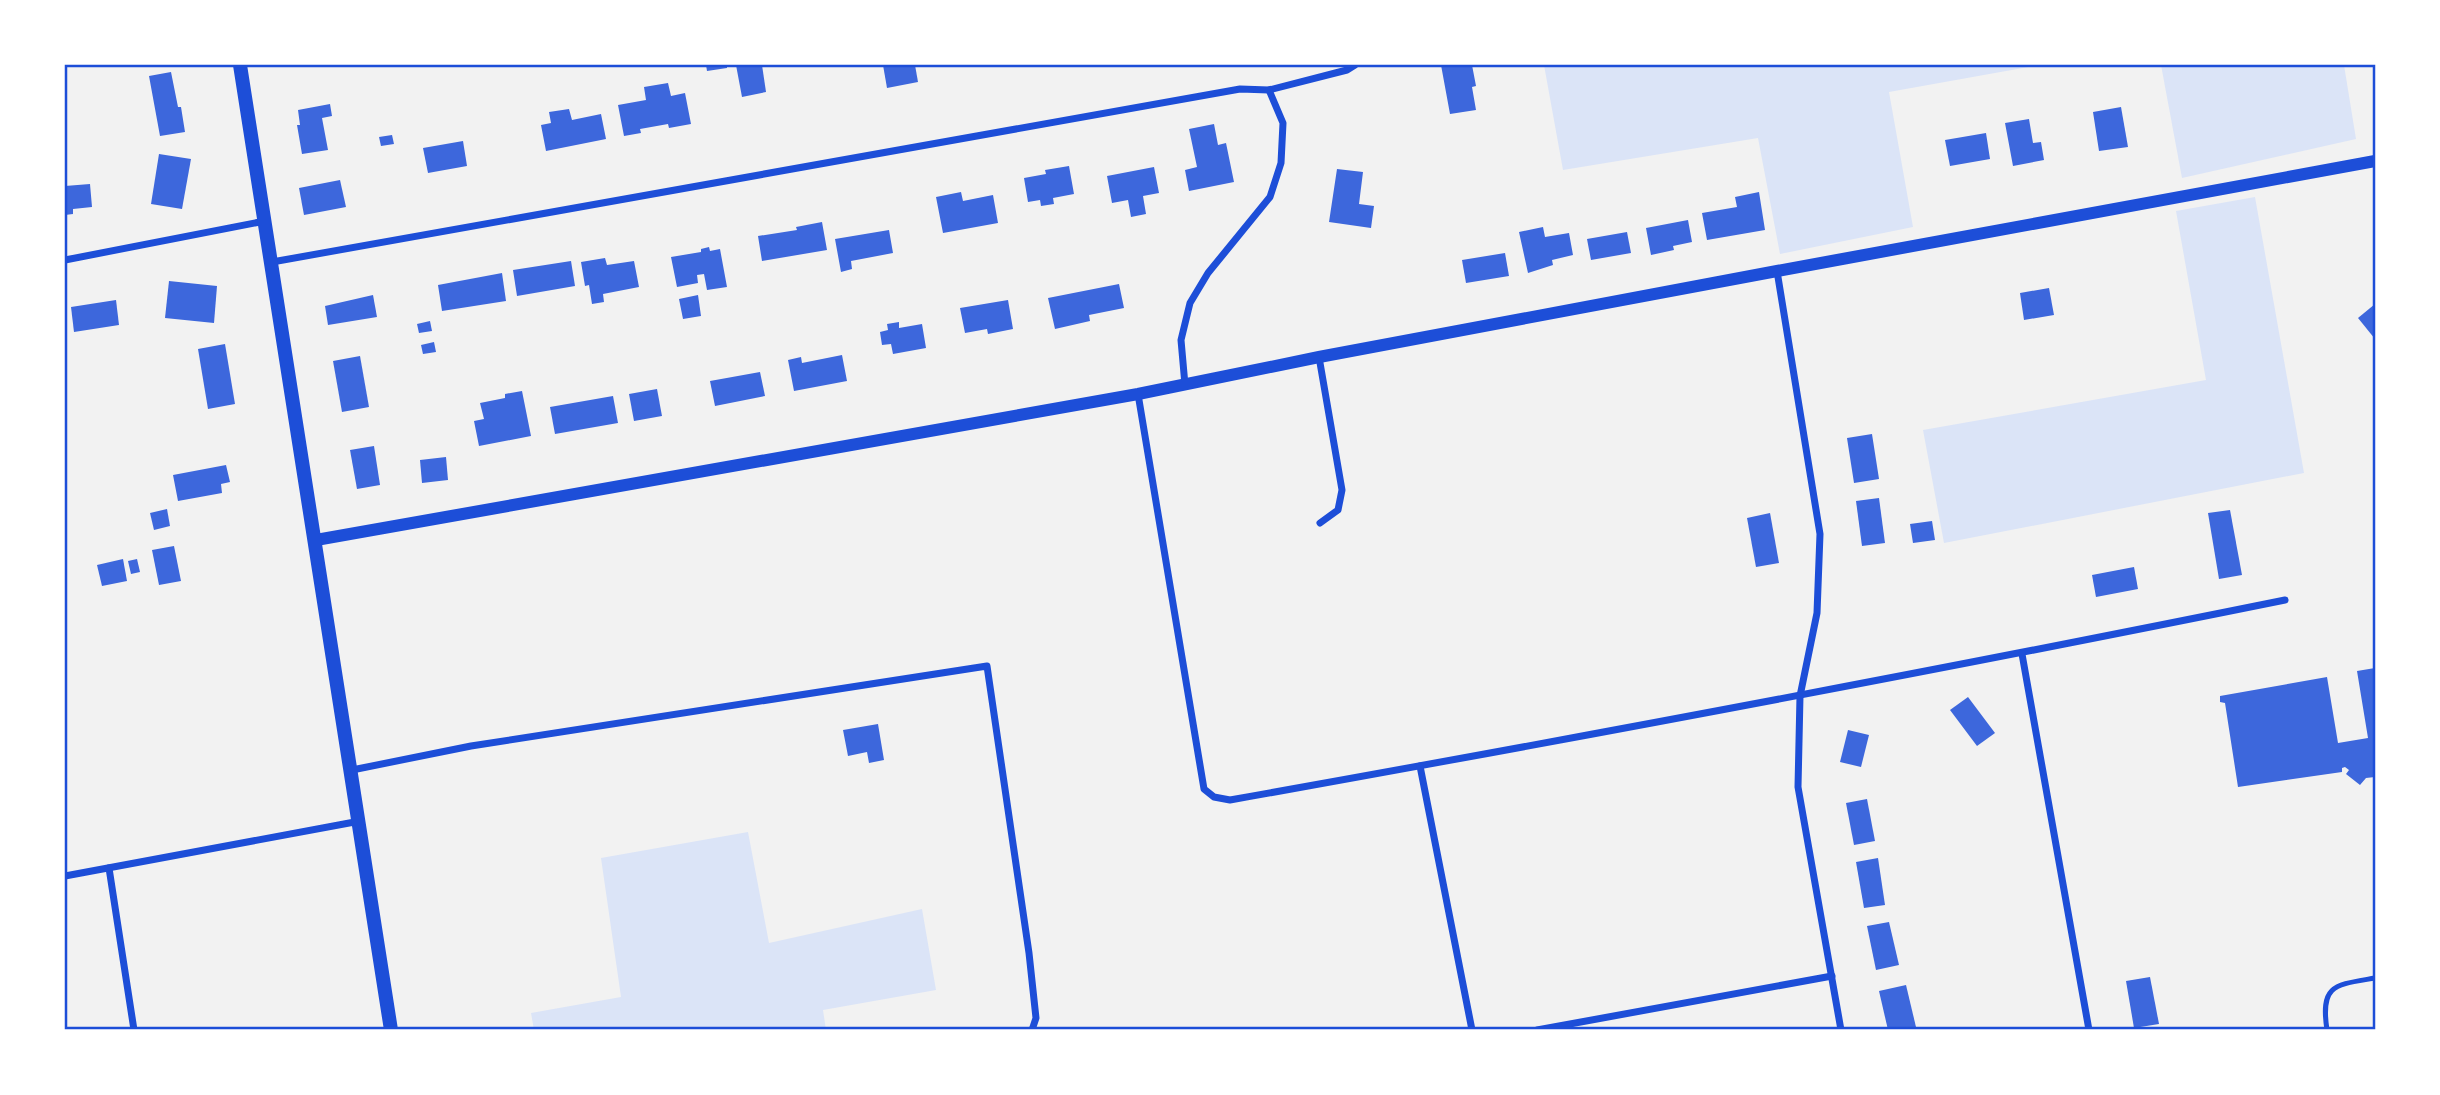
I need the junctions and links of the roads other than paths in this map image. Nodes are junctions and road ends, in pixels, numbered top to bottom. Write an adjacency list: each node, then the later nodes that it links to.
1 (240, 65): 5 (main road)
2 (1355, 65): 3 (street)
3 (1269, 90): 7 (street); 10 (street)
4 (2375, 161): 8 (street)
5 (265, 221): 6 (street); 7 (main road)
6 (65, 260)
7 (272, 262): 13 (main road)
8 (1777, 271): 9 (street); 16 (street)
9 (1319, 357): 10 (street); 12 (street)
10 (1185, 384): 11 (street)
11 (1138, 394): 13 (street); 17 (street)
12 (1320, 523)
13 (316, 540): 18 (main road)
14 (2285, 600): 15 (street)
15 (2022, 653): 16 (street); 30 (street)
16 (1800, 696): 17 (street); 22 (street)
17 (1420, 766): 27 (street)
18 (352, 769): 19 (main road); 26 (street)
19 (360, 821): 20 (street); 25 (main road)
20 (109, 868): 21 (street); 24 (street)
21 (65, 876)
22 (1832, 976): 28 (street); 29 (street)
23 (2375, 978): 31 (lane)
24 (134, 1030)
25 (391, 1030)
26 (1032, 1030)
27 (1472, 1030)
28 (1537, 1030)
29 (1841, 1030)
30 (2089, 1030)
31 (2327, 1030)

